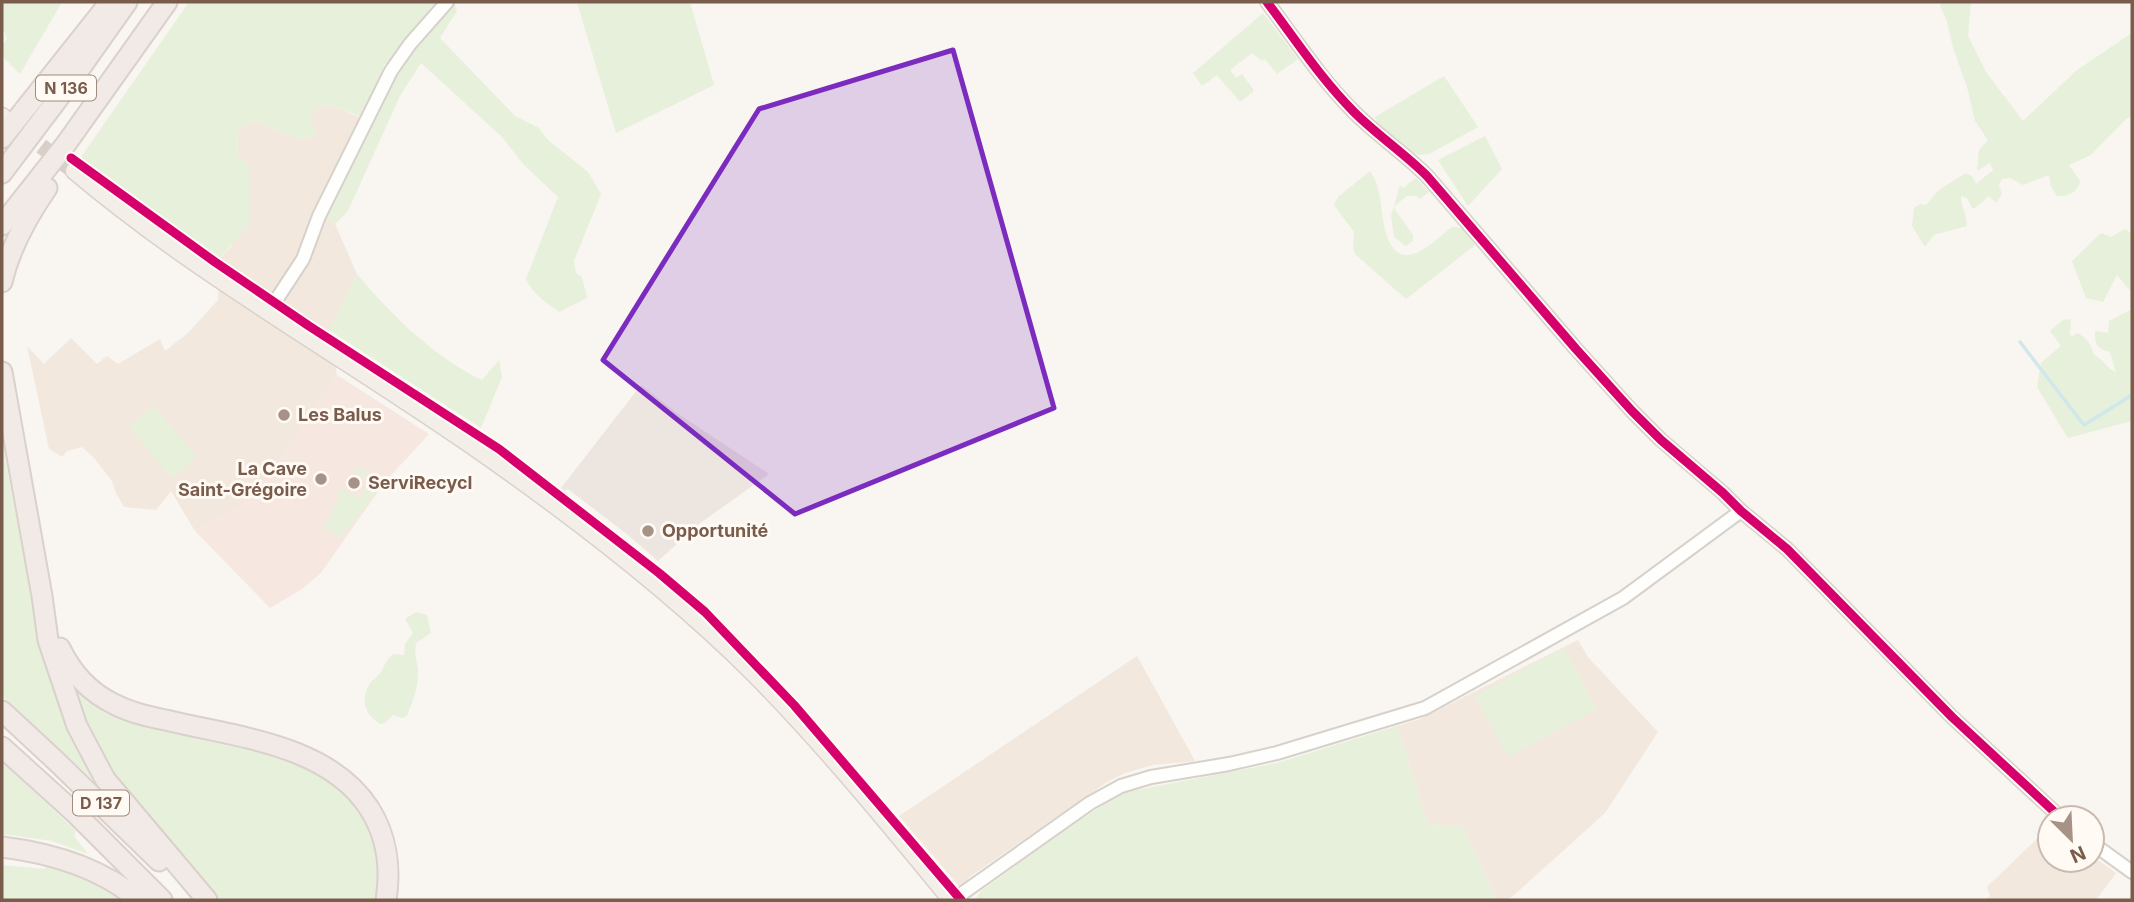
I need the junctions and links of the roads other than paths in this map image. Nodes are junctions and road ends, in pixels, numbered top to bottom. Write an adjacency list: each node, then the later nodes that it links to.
1 (110, 2): 7 (highway)
2 (127, 2): 9 (highway, N 136)
3 (167, 2): 6 (highway, N 136)
4 (447, 2): 12 (street)
5 (1267, 2): 14 (street)
6 (96, 103): 10 (highway, N 136); 11 (highway)
7 (2, 138)
8 (74, 171): 12 (main road)
9 (2, 173)
10 (2, 225)
11 (2, 282)
12 (269, 311): 27 (main road)
13 (2, 372): 15 (highway)
14 (1741, 511): 18 (street); 27 (street)
15 (42, 596): 25 (highway); 26 (highway)
16 (2, 711): 24 (highway, D 137)
17 (2, 747): 23 (highway, D 137)
18 (2046, 804)
19 (2, 847): 22 (highway)
20 (2106, 853): 21 (street)
21 (2132, 872)
22 (139, 900)
23 (162, 900)
24 (195, 900)
25 (207, 900)
26 (386, 900)
27 (952, 900)

